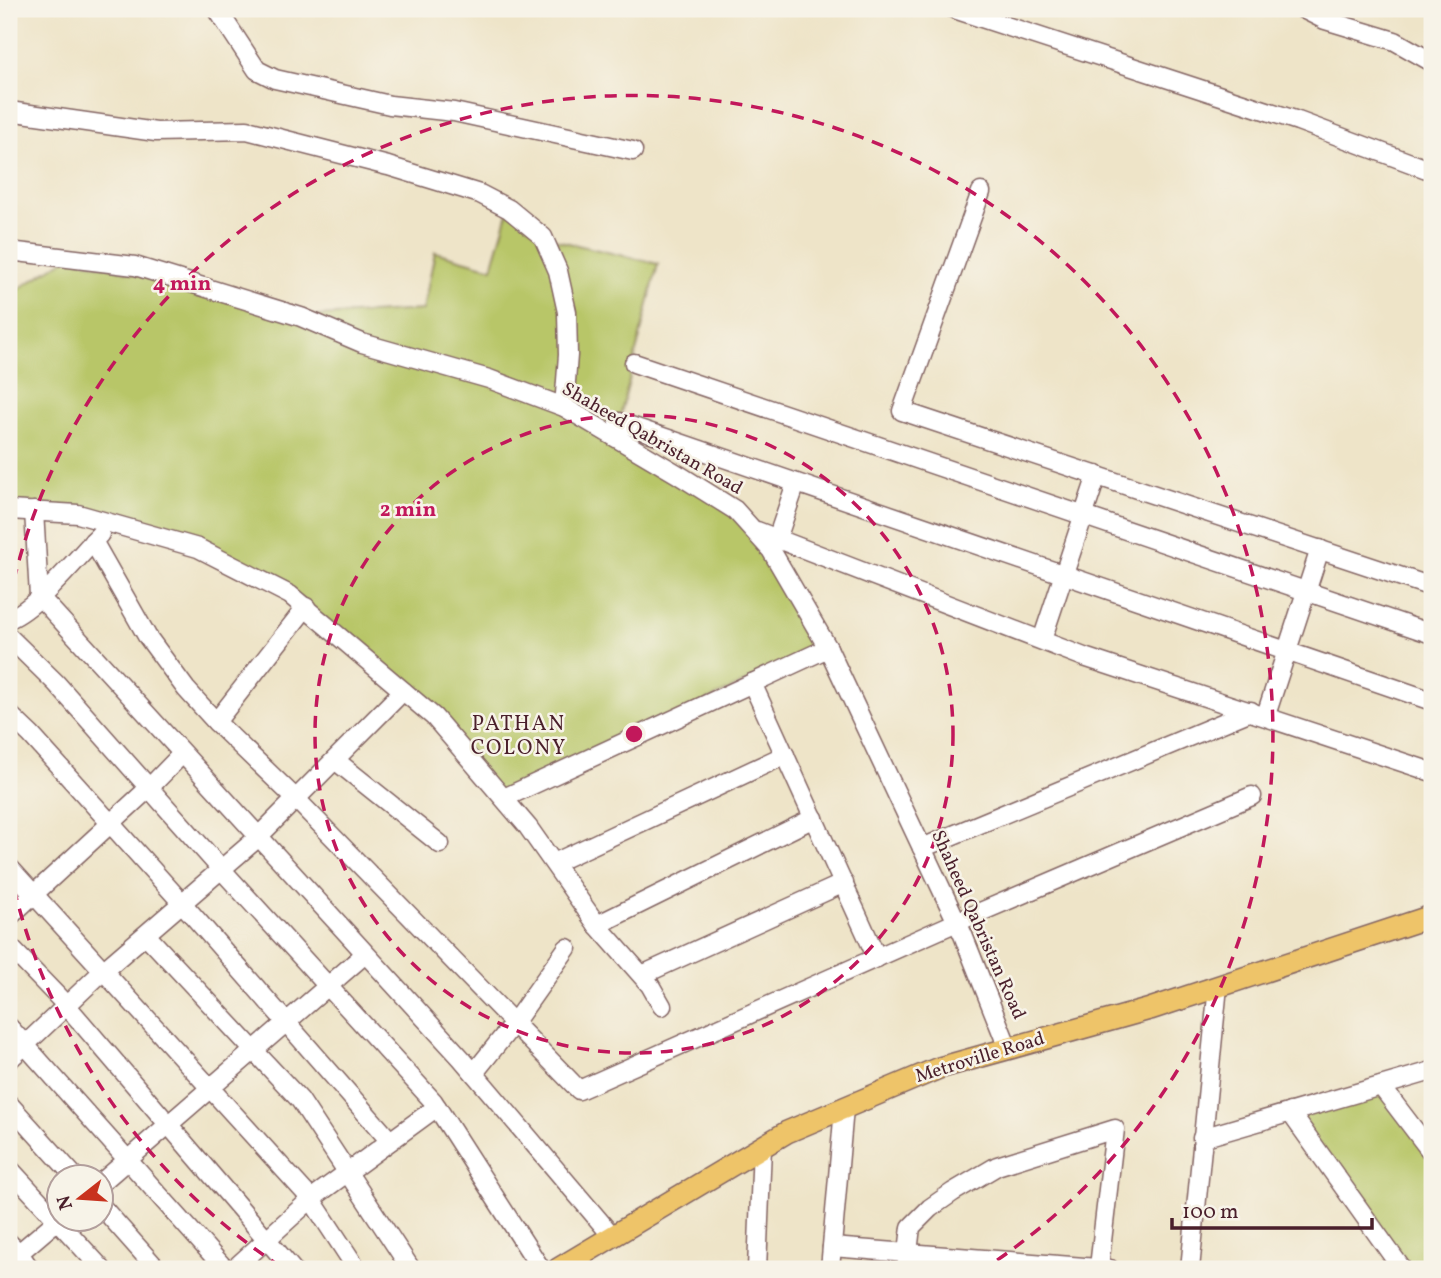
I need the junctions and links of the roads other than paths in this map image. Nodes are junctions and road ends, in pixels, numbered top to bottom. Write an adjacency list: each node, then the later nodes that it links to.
1 (217, 9): 6 (street)
2 (954, 9): 7 (street)
3 (1303, 9): 4 (street)
4 (1432, 62)
5 (9, 111): 11 (street)
6 (633, 151)
7 (1432, 171)
8 (981, 192): 13 (street)
9 (9, 251): 11 (street, Shaheed Qabristan Road)
10 (634, 363): 17 (street)
11 (564, 407): 12 (street, Shaheed Qabristan Road)
12 (615, 437): 14 (street); 19 (street, Shaheed Qabristan Road)
13 (1097, 475): 17 (street); 22 (street)
14 (796, 483): 20 (street); 23 (street)
15 (9, 510): 16 (street)
16 (33, 511): 18 (street); 26 (street)
17 (1084, 515): 23 (street); 25 (street)
18 (110, 523): 21 (street); 27 (street)
19 (753, 530): 20 (street); 32 (street, Shaheed Qabristan Road)
20 (777, 539): 31 (street)
21 (93, 541): 26 (street); 39 (street)
22 (1320, 550): 24 (street); 25 (street)
23 (1064, 575): 31 (street); 33 (street)
24 (1432, 587)
25 (1306, 591): 29 (street); 33 (street)
26 (39, 596): 28 (street); 40 (street)
27 (306, 607): 35 (street); 39 (street)
28 (9, 619)
29 (1432, 634)
30 (9, 637): 44 (street)
31 (1042, 640): 37 (street)
32 (828, 648): 34 (street); 52 (street, Shaheed Qabristan Road)
33 (1287, 651): 36 (street); 37 (street)
34 (752, 683): 41 (street); 46 (street)
35 (403, 691): 42 (street); 46 (street)
36 (1432, 701)
37 (1258, 713): 43 (street); 52 (street)
38 (9, 714): 49 (street)
39 (216, 722): 47 (street)
40 (183, 754): 44 (street); 50 (street)
41 (785, 755): 48 (street); 53 (street)
42 (335, 760): 47 (street); 51 (street)
43 (1432, 772)
44 (149, 788): 49 (street); 55 (street)
45 (1252, 796): 61 (street)
46 (503, 798): 53 (street)
47 (296, 799): 50 (street); 75 (street)
48 (814, 818): 56 (street); 62 (street)
49 (110, 823): 57 (street); 58 (street)
50 (258, 837): 55 (street); 66 (street)
51 (440, 844)
52 (922, 848): 61 (street, Shaheed Qabristan Road)
53 (554, 863): 62 (street)
54 (9, 867): 57 (street)
55 (221, 869): 58 (street); 70 (street)
56 (844, 883): 67 (street); 69 (street)
57 (34, 895): 59 (street); 68 (street)
58 (182, 903): 63 (street); 74 (street)
59 (9, 916)
60 (1432, 916): 71 (main road, Metroville Road)
61 (957, 922): 67 (street); 78 (street, Shaheed Qabristan Road)
62 (597, 925): 69 (street)
63 (146, 934): 68 (street); 79 (street)
64 (9, 946): 72 (street)
65 (567, 948): 75 (street)
66 (366, 954): 70 (street); 82 (street)
67 (877, 958): 75 (street)
68 (103, 971): 72 (street); 84 (street)
69 (642, 975): 73 (street)
70 (328, 986): 74 (street); 86 (street)
71 (1218, 986): 78 (main road, Metroville Road); 90 (street)
72 (66, 1006): 77 (street); 89 (street)
73 (662, 1006)
74 (286, 1021): 79 (street); 91 (street)
75 (514, 1023): 82 (street)
76 (9, 1027): 77 (street)
77 (25, 1045): 80 (street); 94 (street)
78 (1008, 1048): 87 (main road, Metroville Road)
79 (253, 1049): 84 (street); 98 (street)
80 (9, 1060)
81 (1432, 1071): 83 (street)
82 (474, 1073): 104 (street)
83 (1381, 1086): 88 (street); 93 (street)
84 (209, 1088): 89 (street); 99 (street)
85 (9, 1104): 95 (street)
86 (437, 1107): 91 (street); 118 (street)
87 (844, 1108): 92 (main road, Metroville Road); 106 (street)
88 (1290, 1112): 90 (street); 123 (street)
89 (167, 1124): 94 (street); 105 (street)
90 (1202, 1138): 122 (street)
91 (390, 1141): 98 (street)
92 (762, 1147): 104 (main road, Metroville Road); 120 (street)
93 (1432, 1153)
94 (127, 1160): 97 (street); 113 (street)
95 (61, 1162)
96 (9, 1168): 100 (street)
97 (116, 1170)
98 (348, 1172): 99 (street); 117 (street)
99 (311, 1199): 105 (street); 116 (street)
100 (46, 1207)
101 (116, 1224): 112 (street)
102 (46, 1228): 107 (street)
103 (69, 1232): 111 (street)
104 (613, 1237): 119 (main road, Metroville Road)
105 (265, 1239): 114 (street); 115 (street)
106 (832, 1247): 108 (street); 121 (street)
107 (14, 1248): 110 (street)
108 (907, 1261): 109 (street); 109 (street)
109 (1105, 1268)
110 (30, 1269)
111 (102, 1269)
112 (156, 1269)
113 (225, 1269)
114 (234, 1269)
115 (292, 1269)
116 (357, 1269)
117 (411, 1269)
118 (541, 1269)
119 (558, 1269)
120 (757, 1269)
121 (830, 1269)
122 (1190, 1269)
123 (1402, 1269)

